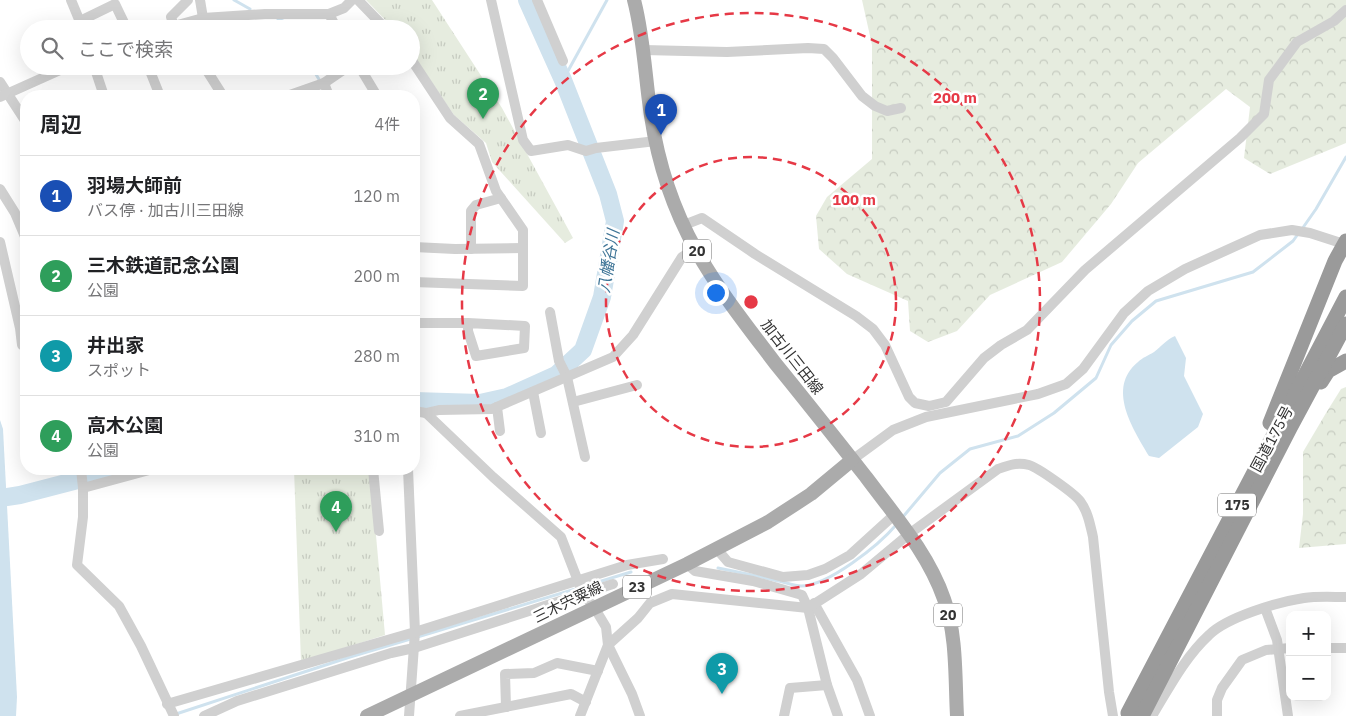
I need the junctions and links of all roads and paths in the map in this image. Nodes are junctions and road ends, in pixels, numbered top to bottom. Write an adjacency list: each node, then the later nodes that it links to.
1 (72, 0): 12 (street)
2 (188, 0): 15 (street)
3 (200, 0): 11 (street)
4 (352, 0): 10 (street)
5 (358, 0): 18 (street)
6 (491, 0): 39 (street)
7 (537, 0): 20 (street)
8 (634, 0): 19 (main road, 加古川三田線 / 20)
9 (1346, 10): 61 (street)
10 (328, 14): 11 (street); 17 (street)
11 (202, 18): 16 (street)
12 (80, 20)
13 (90, 20): 14 (street)
14 (123, 20)
15 (171, 20)
16 (196, 20)
17 (332, 20)
18 (377, 20)
19 (644, 50): 37 (street); 39 (main road, 加古川三田線 / 20)
20 (563, 61)
21 (420, 73): 41 (street)
22 (49, 75): 36 (street)
23 (97, 75): 30 (street)
24 (152, 75): 31 (street)
25 (210, 75): 32 (street)
26 (336, 75): 29 (street)
27 (364, 75): 35 (street)
28 (0, 82): 36 (street)
29 (324, 83): 33 (street); 34 (street)
30 (102, 90)
31 (158, 90)
32 (219, 90)
33 (304, 90)
34 (327, 90)
35 (373, 90)
36 (4, 95): 38 (street)
37 (901, 108)
38 (20, 115)
39 (656, 141): 42 (main road, 加古川三田線 / 20)
40 (0, 189): 43 (street)
41 (501, 198): 47 (street); 48 (street)
42 (684, 225): 49 (main road, 加古川三田線 / 20); 61 (street)
43 (20, 226)
44 (0, 242): 56 (street)
45 (1345, 243): 64 (street); 72 (highway)
46 (420, 247): 48 (street)
47 (523, 248): 48 (street); 50 (street)
48 (471, 249)
49 (696, 249): 58 (street); 71 (main road, 加古川三田線 / 20)
50 (420, 282)
51 (1346, 297): 72 (highway, 国道175号 / 175)
52 (550, 312): 58 (street)
53 (420, 323): 54 (street)
54 (468, 324): 54 (street)
55 (1346, 324): 67 (highway, 国道175号 / 175)
56 (20, 328)
57 (1346, 361): 67 (highway)
58 (567, 377): 60 (street); 62 (street)
59 (637, 385): 62 (street)
60 (533, 392): 63 (street); 69 (street)
61 (956, 392): 64 (street)
62 (573, 402): 70 (street)
63 (497, 407): 66 (street); 68 (street)
64 (962, 408): 71 (street)
65 (420, 412): 66 (street)
66 (426, 414): 83 (street)
67 (1290, 428): 103 (highway, 国道175号 / 175)
68 (500, 431)
69 (541, 434)
70 (585, 458)
71 (852, 460): 78 (main road, 加古川三田線 / 20); 80 (main road, 三木宍粟線 / 23)
72 (1255, 470): 103 (highway, 国道175号 / 175)
73 (82, 475): 77 (street)
74 (131, 475): 77 (street)
75 (374, 475): 79 (street)
76 (408, 475): 90 (street)
77 (83, 488): 102 (street)
78 (900, 523): 80 (street); 87 (street); 103 (street); 113 (main road, 加古川三田線 / 20)
79 (379, 531)
80 (716, 548): 82 (main road, 三木宍粟線 / 23)
81 (663, 559): 83 (street)
82 (687, 564): 87 (street); 88 (main road, 三木宍粟線 / 23)
83 (578, 581): 85 (street); 90 (street)
84 (613, 584): 85 (street)
85 (583, 594): 88 (street); 92 (street)
86 (1346, 597): 89 (street)
87 (811, 606): 91 (street); 98 (street); 112 (street)
88 (594, 608): 91 (street); 99 (main road, 三木宍粟線 / 23)
89 (1265, 608): 93 (street); 114 (street)
90 (415, 632): 92 (street); 102 (street)
91 (608, 645): 97 (street); 109 (street)
92 (414, 648): 99 (street); 104 (street)
93 (1278, 648): 94 (street); 115 (street); 116 (street)
94 (1286, 648)
95 (1331, 648): 96 (street)
96 (1346, 648)
97 (598, 671): 100 (street); 101 (street)
98 (827, 685): 110 (street); 111 (street)
99 (410, 695): 105 (main road, 三木宍粟線 / 23); 106 (street)
100 (586, 702): 101 (street); 108 (street)
101 (506, 707): 107 (street)
102 (170, 709)
103 (1128, 715)
104 (204, 716)
105 (367, 716)
106 (409, 716)
107 (460, 716)
108 (580, 716)
109 (640, 716)
110 (784, 716)
111 (838, 716)
112 (870, 716)
113 (957, 716)
114 (1152, 716)
115 (1217, 716)
116 (1288, 716)

